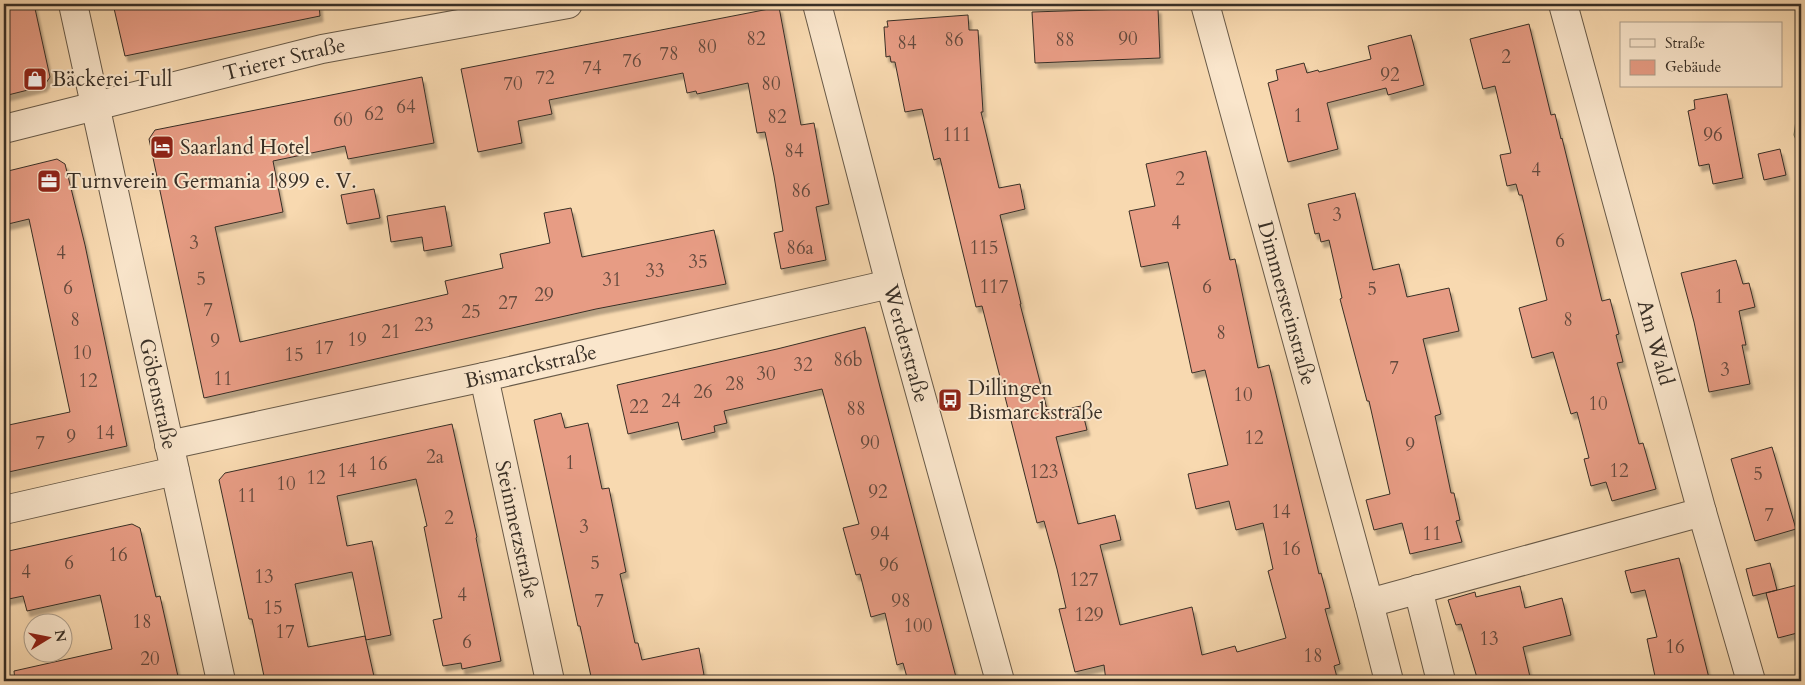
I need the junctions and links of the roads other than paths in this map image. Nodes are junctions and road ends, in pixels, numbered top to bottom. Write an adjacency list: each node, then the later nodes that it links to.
1 (73, 4): 6 (street, Göbenstraße)
2 (568, 4): 6 (street, Trierer Straße)
3 (817, 4): 8 (street, Werderstraße)
4 (1204, 4): 15 (street, Dimmersteinstraße)
5 (1563, 4): 13 (street, Am Wald)
6 (95, 105): 7 (street, Trierer Straße); 10 (street, Göbenstraße)
7 (4, 129)
8 (890, 284): 9 (street, Bismarckstraße); 18 (street, Werderstraße)
9 (484, 377): 10 (street, Bismarckstraße); 17 (street, Steinmetzstraße)
10 (169, 445): 11 (street, Göbenstraße)
11 (175, 472): 12 (street); 16 (street, Göbenstraße)
12 (4, 510)
13 (1702, 512): 14 (street); 21 (street, Am Wald)
14 (1418, 589): 15 (street); 20 (street)
15 (1369, 603): 19 (street, Dimmersteinstraße)
16 (221, 681)
17 (550, 681)
18 (1000, 681)
19 (1389, 681)
20 (1441, 681)
21 (1751, 681)

